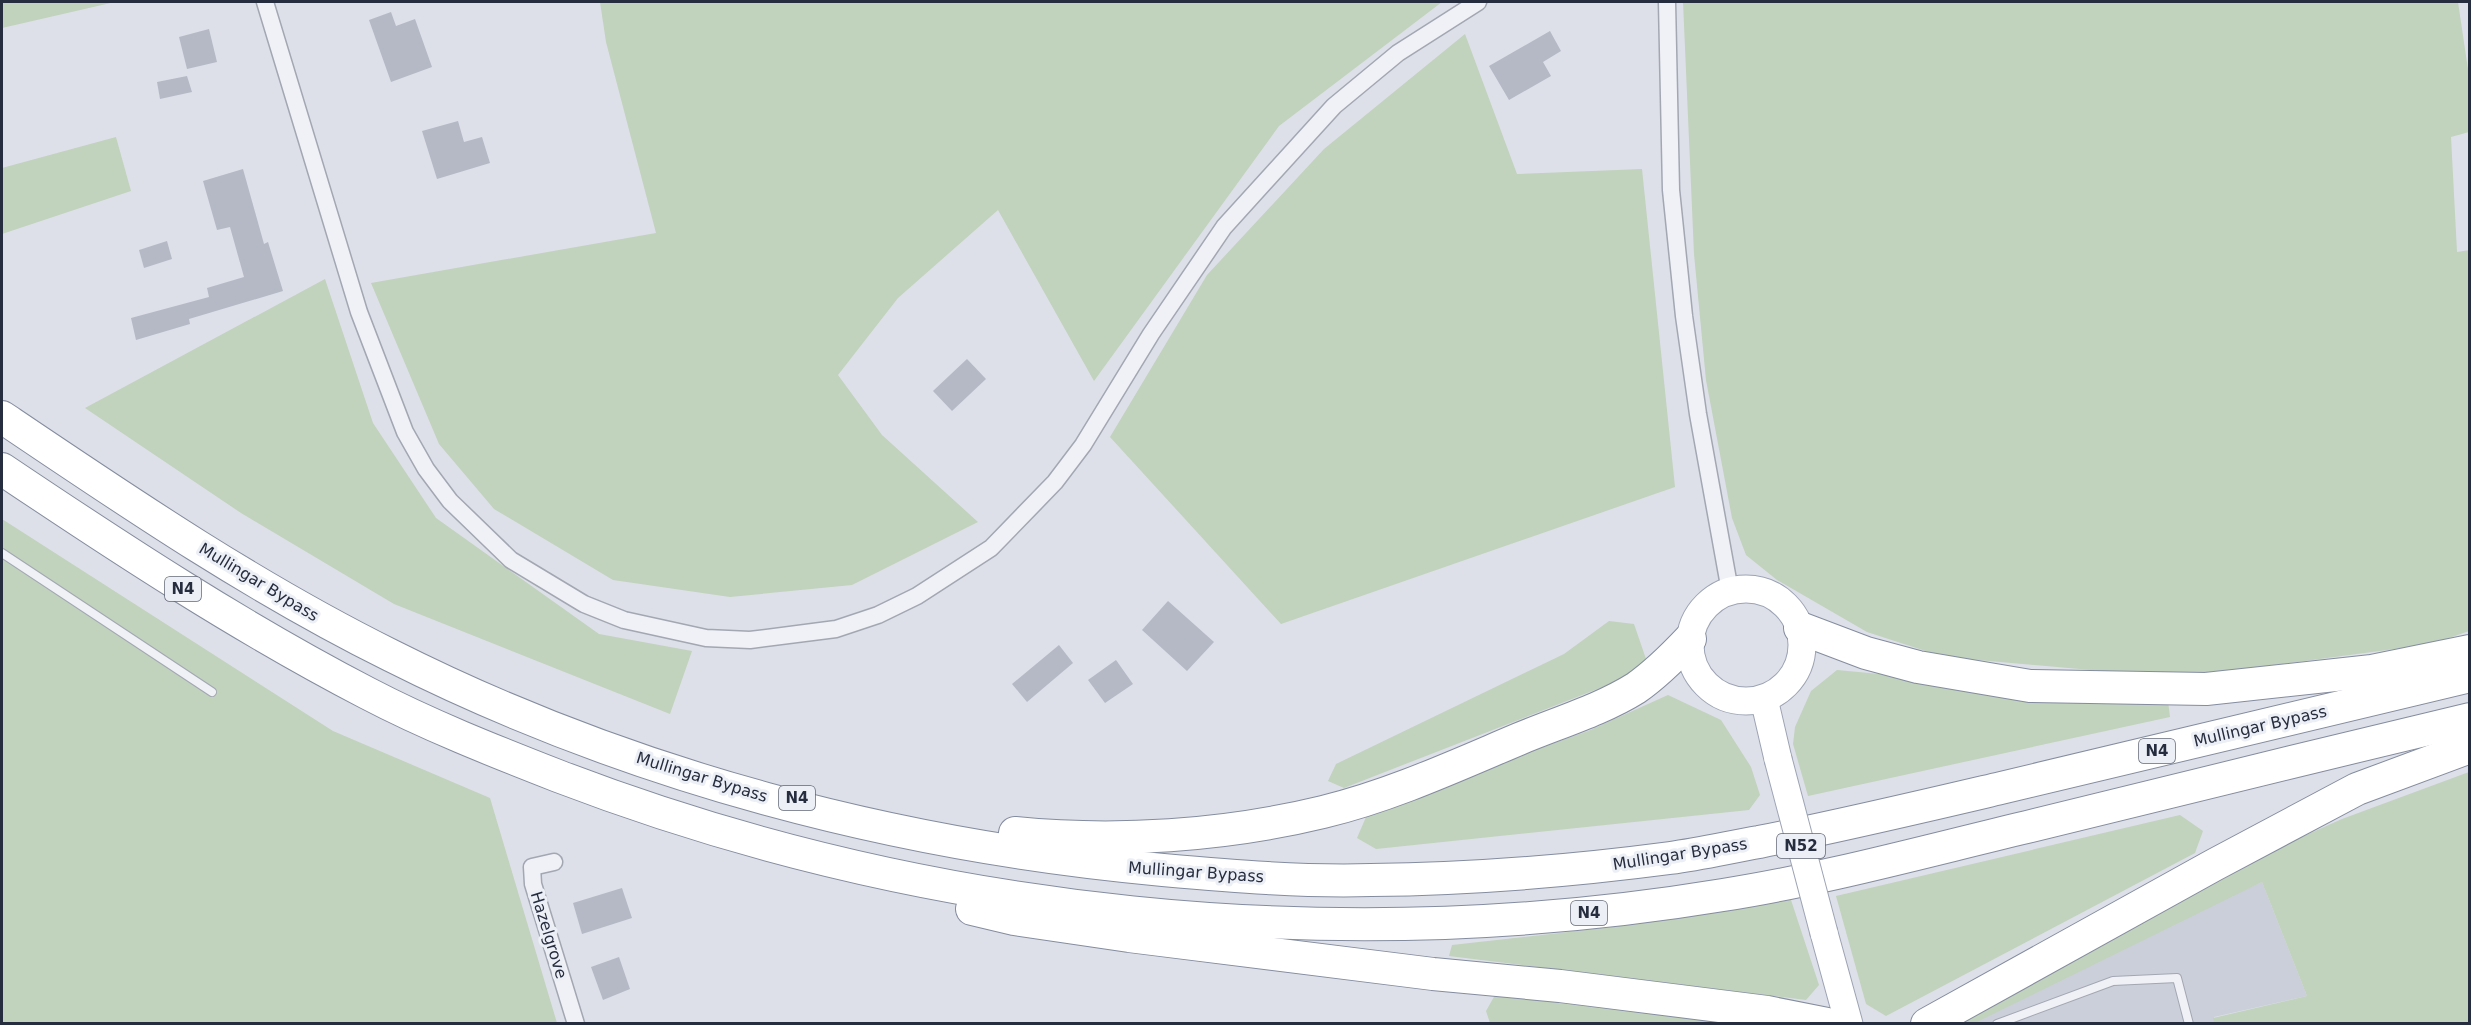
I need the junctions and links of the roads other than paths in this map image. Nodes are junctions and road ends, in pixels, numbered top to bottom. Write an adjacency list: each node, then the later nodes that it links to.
1 (266, 2): 2 (street)
2 (1478, 2)
3 (1667, 2): 7 (street)
4 (2, 417): 16 (highway, Mullingar Bypass / N4)
5 (2, 469): 17 (highway, N4)
6 (2, 553): 12 (lane)
7 (1730, 591): 8 (main road); 9 (main road)
8 (1800, 628): 10 (highway); 13 (main road)
9 (1690, 639): 13 (main road); 16 (highway, N4)
10 (2469, 651)
11 (2469, 676): 16 (highway, Mullingar Bypass / N4)
12 (212, 692)
13 (1764, 699): 21 (main road, N52, bridge)
14 (2469, 719): 17 (highway, N4)
15 (2469, 747): 22 (highway)
16 (736, 790)
17 (697, 825): 20 (highway, N4)
18 (554, 862): 19 (street, Hazelgrove)
19 (576, 1023)
20 (1827, 1023)
21 (1849, 1023)
22 (1927, 1023)
23 (1996, 1023): 24 (lane)
24 (2189, 1023)

